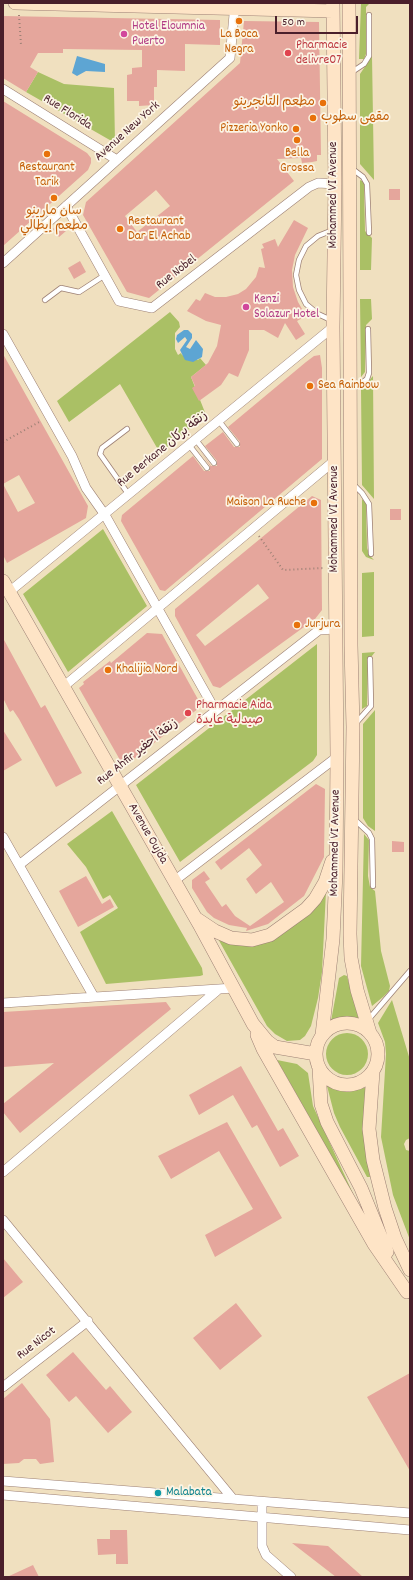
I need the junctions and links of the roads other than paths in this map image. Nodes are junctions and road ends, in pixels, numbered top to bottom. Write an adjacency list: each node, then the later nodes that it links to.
1 (349, 3): 6 (main road, Mohammed VI Avenue)
2 (235, 6): 3 (main road); 4 (main road); 8 (street, Avenue New York)
3 (333, 7): 10 (main road, Mohammed VI Avenue)
4 (17, 8)
5 (369, 15): 6 (lane)
6 (349, 74): 9 (main road, Mohammed VI Avenue)
7 (3, 89): 8 (street, Rue Florida)
8 (117, 160): 11 (street, Avenue New York)
9 (349, 166): 13 (lane); 20 (main road, Mohammed VI Avenue)
10 (335, 184): 12 (main road, Mohammed VI Avenue); 15 (street, Rue Nobel)
11 (66, 206): 14 (street, Avenue New York); 15 (street, Rue Nobel)
12 (335, 229): 17 (main road, Mohammed VI Avenue); 17 (lane)
13 (369, 233)
14 (3, 263)
15 (105, 275): 16 (lane)
16 (45, 300)
17 (333, 324): 21 (street, Rue Berkane زنقة بركان); 25 (main road, Mohammed VI Avenue)
18 (368, 329): 20 (lane)
19 (3, 334): 30 (street)
20 (351, 391): 28 (main road, Mohammed VI Avenue)
21 (219, 421): 23 (street, Rue Berkane زنقة بركان); 24 (lane)
22 (127, 429): 29 (lane)
23 (193, 443): 26 (lane); 27 (lane); 29 (street, Rue Berkane زنقة بركان)
24 (237, 444)
25 (334, 461): 33 (street); 34 (main road, Mohammed VI Avenue)
26 (214, 463)
27 (207, 468)
28 (351, 482): 31 (lane); 38 (main road, Mohammed VI Avenue)
29 (129, 495): 30 (street, Rue Berkane زنقة بركان)
30 (105, 515): 32 (street, Rue Berkane زنقة بركان); 33 (street)
31 (371, 554)
32 (6, 586): 36 (main road, Avenue Oujda)
33 (158, 609): 36 (street); 37 (street)
34 (335, 629): 37 (street, Rue Ahfir زنقة أحفير); 39 (main road, Mohammed VI Avenue)
35 (370, 659): 38 (lane)
36 (63, 687): 40 (main road, Avenue Oujda)
37 (215, 710): 40 (street, Rue Ahfir زنقة أحفير)
38 (353, 725): 41 (main road, Mohammed VI Avenue)
39 (337, 757): 43 (main road, Mohammed VI Avenue); 45 (street)
40 (120, 785): 44 (street, Rue Ahfir زنقة أحفير); 45 (main road, Avenue Oujda)
41 (351, 817): 46 (lane); 54 (main road, Mohammed VI Avenue)
42 (3, 837): 44 (street)
43 (336, 850): 47 (main road); 55 (main road, Mohammed VI Avenue)
44 (19, 865): 51 (street)
45 (174, 881): 47 (main road, Avenue Oujda)
46 (373, 886)
47 (195, 917): 49 (main road, Avenue Oujda)
48 (410, 971): 54 (lane)
49 (234, 988): 50 (street); 53 (main road, Avenue Oujda)
50 (219, 989): 51 (street); 59 (street)
51 (94, 997): 52 (street)
52 (3, 1003)
53 (253, 1024): 56 (main road, Avenue Oujda); 62 (main road)
54 (369, 1027): 55 (main road); 58 (main road)
55 (322, 1035): 56 (main road)
56 (316, 1054): 57 (main road)
57 (319, 1068): 58 (main road); 62 (main road)
58 (373, 1072): 61 (main road)
59 (3, 1172)
60 (3, 1220): 63 (street)
61 (410, 1270)
62 (408, 1295)
63 (88, 1321): 64 (street, Rue Nicot); 67 (street)
64 (3, 1387)
65 (3, 1481): 67 (street)
66 (3, 1495): 70 (street)
67 (233, 1499): 68 (street)
68 (262, 1502): 69 (street); 70 (street)
69 (410, 1513)
70 (263, 1518): 71 (street); 72 (street)
71 (410, 1530)
72 (291, 1577)

